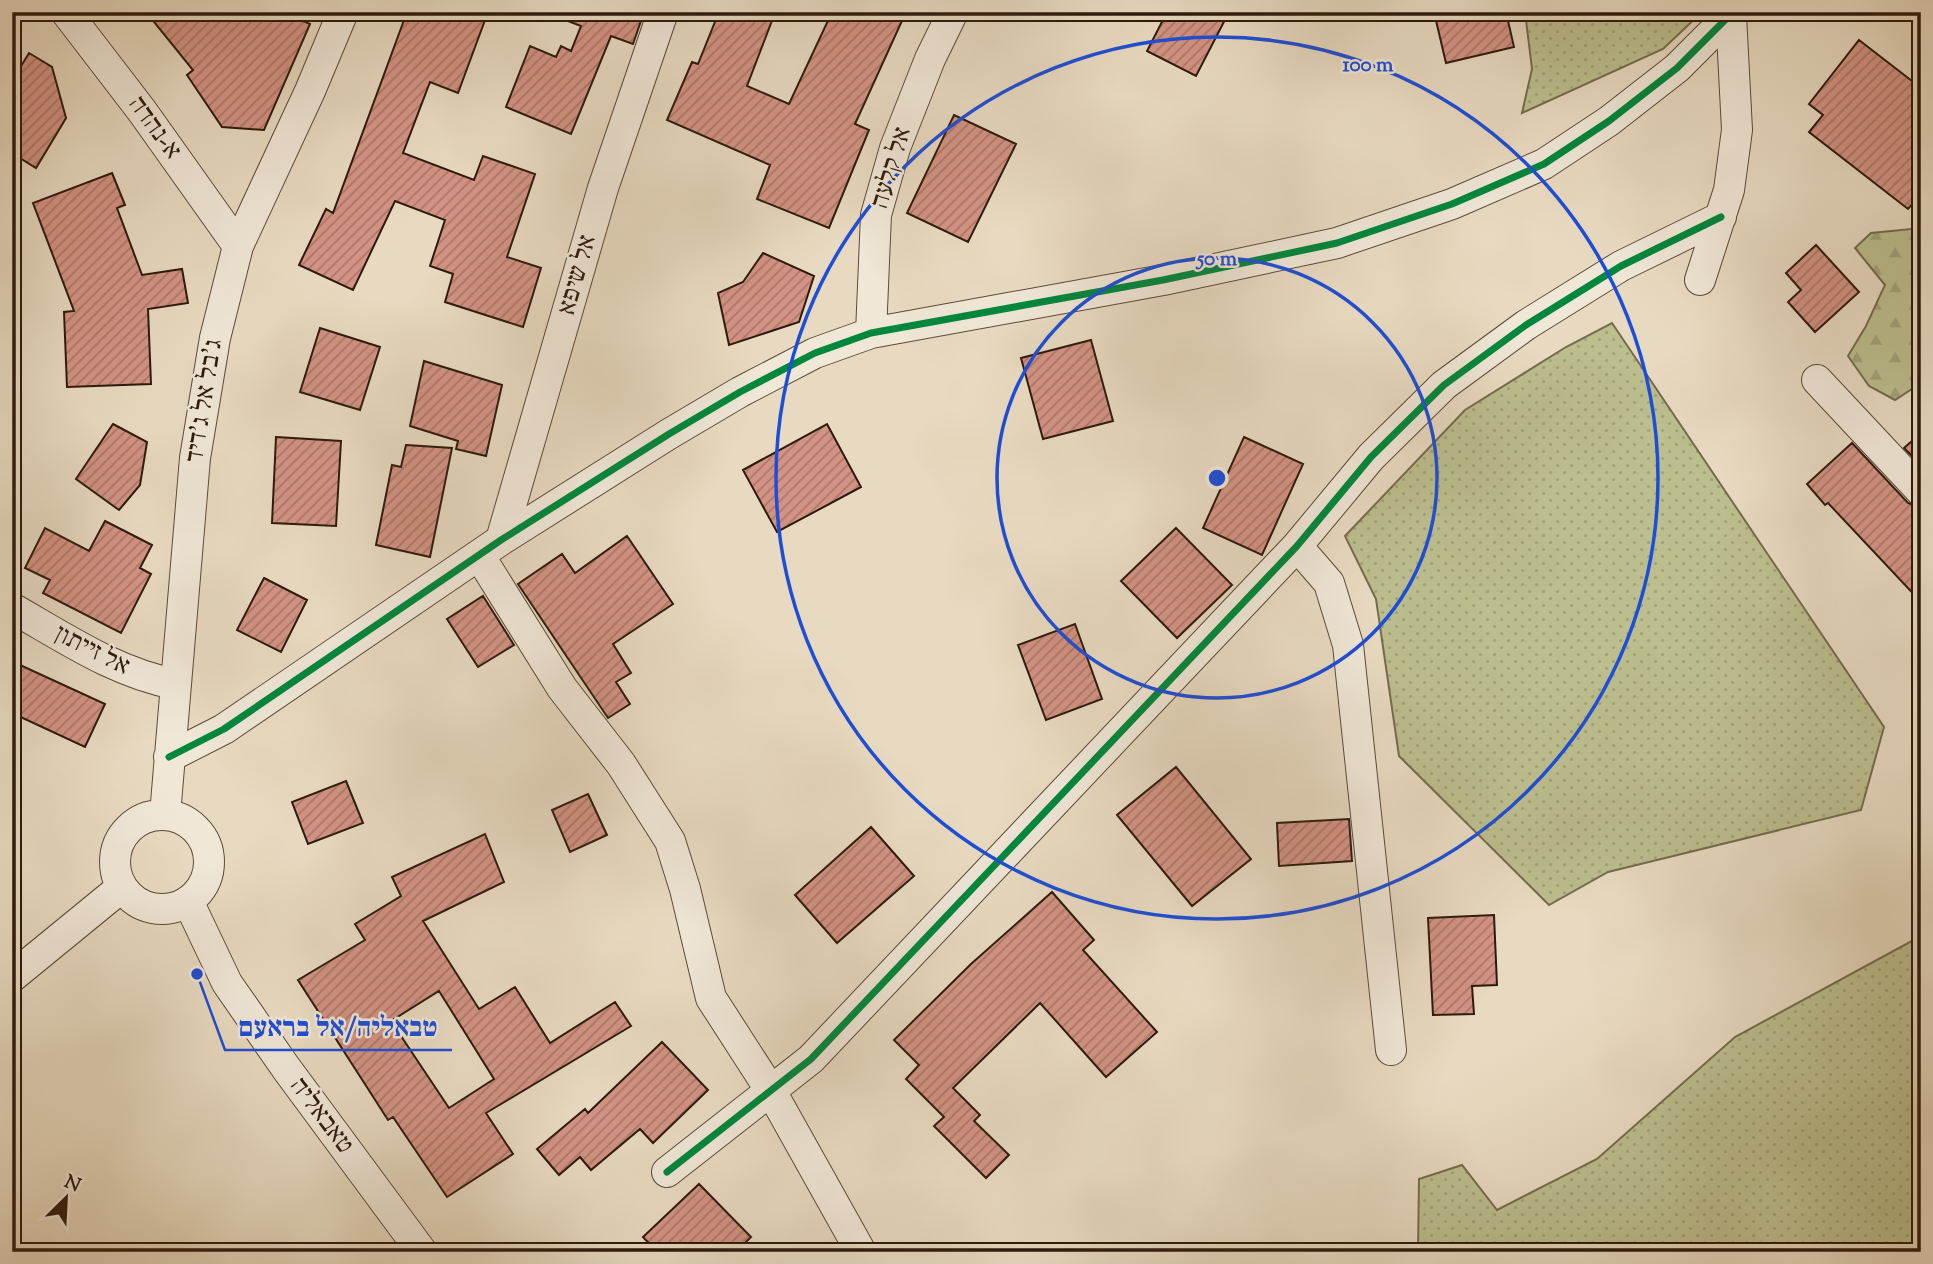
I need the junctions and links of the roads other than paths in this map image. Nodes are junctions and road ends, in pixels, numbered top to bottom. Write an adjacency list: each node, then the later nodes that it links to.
1 (66, 12): 7 (street, א-נהדה)
2 (343, 12): 7 (street, ג'בל אל ג'דיד)
3 (663, 12): 13 (street, אל שיפא)
4 (953, 12): 9 (street, אל קלעה)
5 (1732, 13): 6 (street); 9 (street)
6 (1721, 217): 8 (street); 12 (street)
7 (238, 246): 15 (street, ג'בל אל ג'דיד)
8 (1700, 280)
9 (871, 333): 13 (street)
10 (1817, 380): 11 (street)
11 (1921, 491)
12 (1297, 546): 21 (street); 22 (street)
13 (490, 548): 16 (street); 22 (street)
14 (12, 608): 15 (street, אל זייתון)
15 (176, 684): 16 (street, ג'בל אל ג'דיד)
16 (169, 757): 17 (street, ג'בל אל ג'דיד)
17 (165, 815): 18 (street); 19 (street)
18 (122, 887): 19 (street); 20 (street)
19 (188, 901): 24 (street, טאבאליה)
20 (12, 977)
21 (1391, 1050)
22 (771, 1091): 23 (street); 25 (street)
23 (667, 1172)
24 (422, 1252)
25 (861, 1252)

